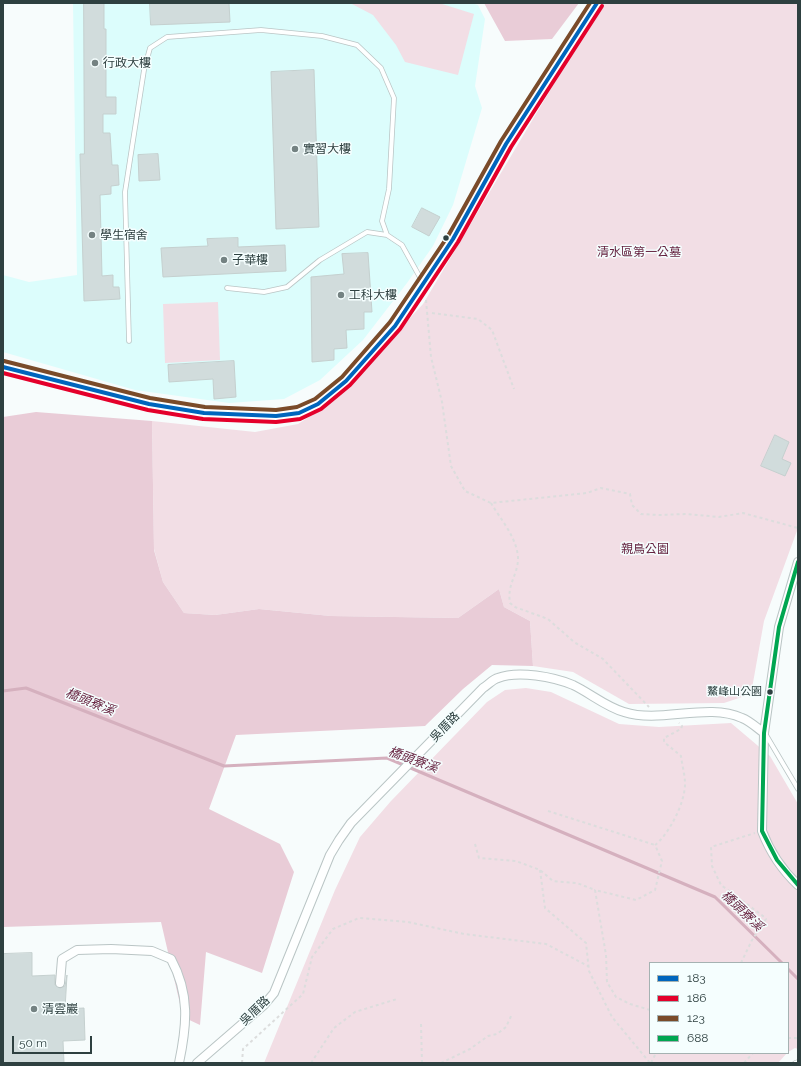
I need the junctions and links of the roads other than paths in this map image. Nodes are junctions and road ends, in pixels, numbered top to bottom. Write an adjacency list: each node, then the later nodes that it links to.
1 (597, 3): 3 (main road)
2 (387, 234): 3 (lane); 4 (lane); 5 (lane)
3 (424, 285): 6 (main road)
4 (227, 288)
5 (129, 340)
6 (3, 367)
7 (798, 562): 8 (street)
8 (764, 733): 9 (lane); 10 (street); 13 (street, 吳厝路)
9 (798, 789)
10 (798, 885)
11 (60, 983): 12 (street)
12 (179, 1063)
13 (197, 1063)

